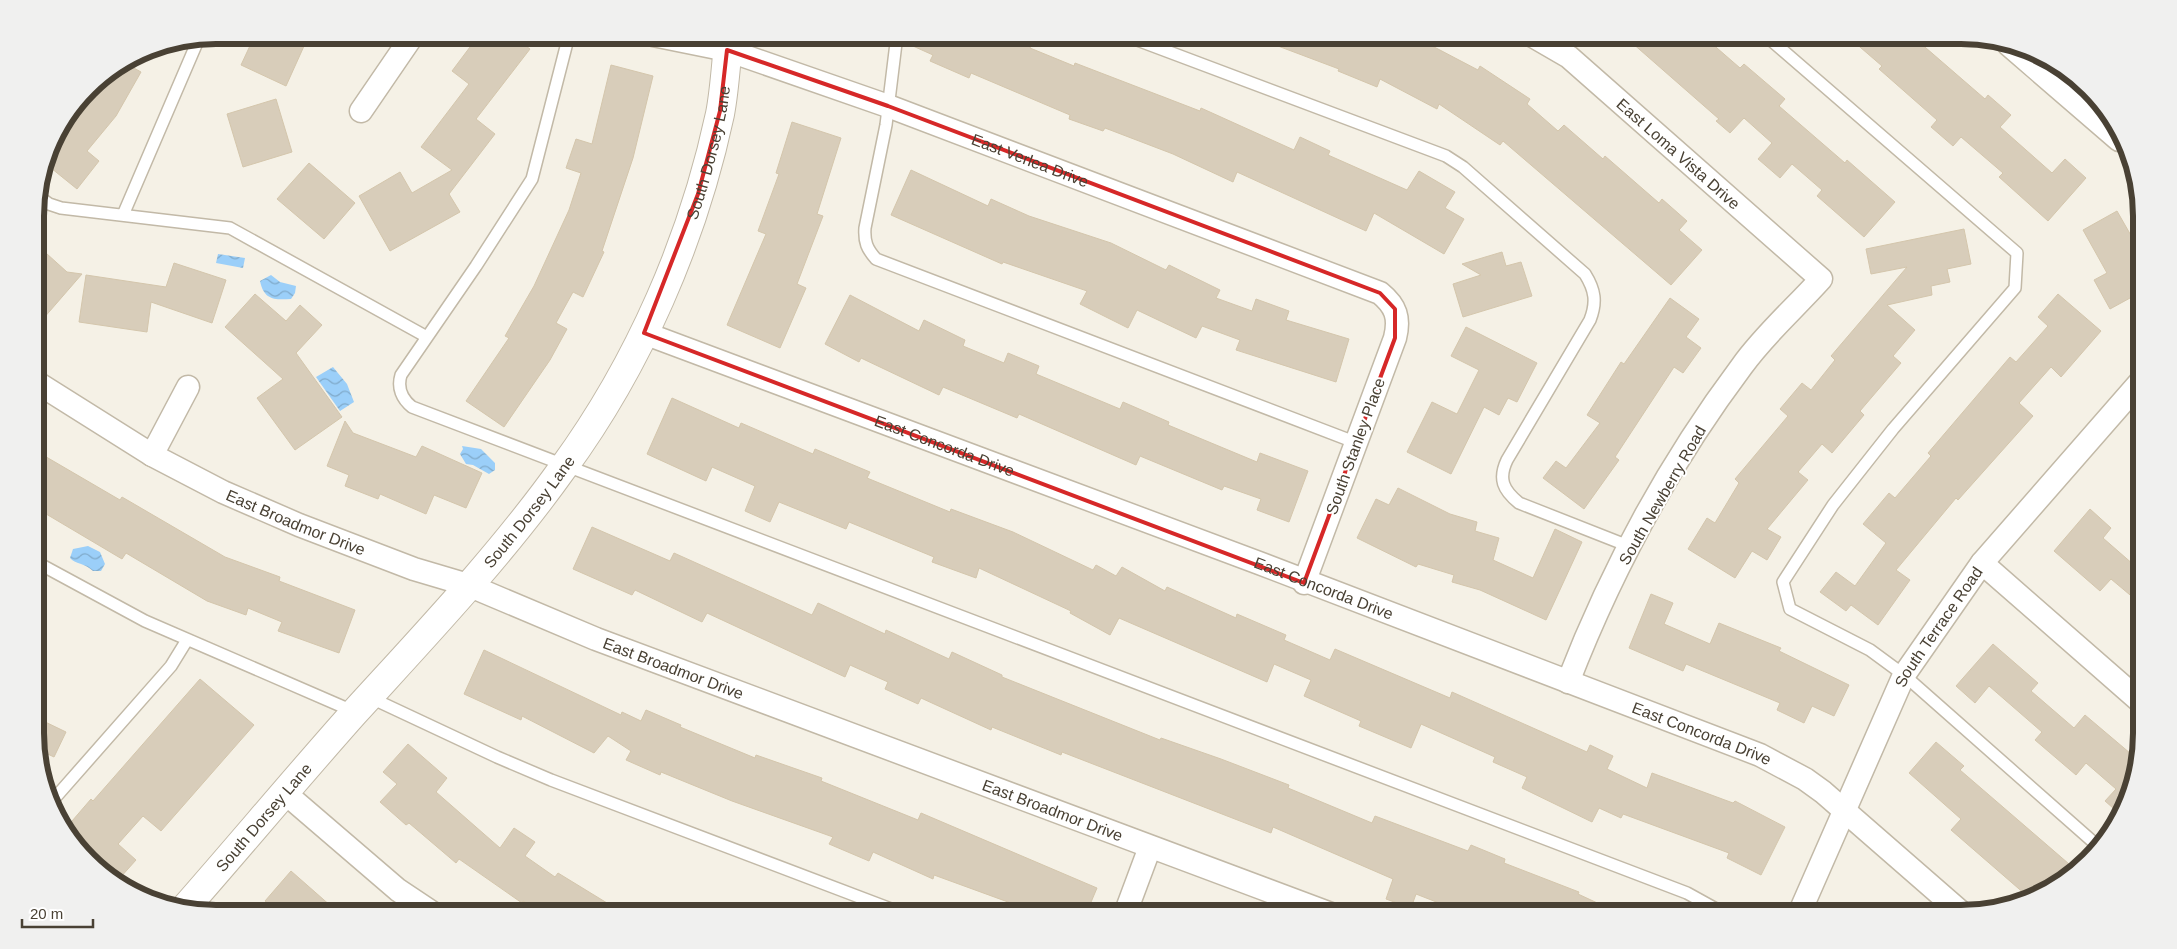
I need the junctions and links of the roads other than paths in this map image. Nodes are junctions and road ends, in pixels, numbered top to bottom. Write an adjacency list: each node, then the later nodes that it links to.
1 (407, 44): 12 (street)
2 (567, 44): 19 (lane)
3 (728, 44): 18 (street, South Dorsey Lane)
4 (733, 44): 11 (street, East Verlea Drive)
5 (896, 44): 11 (lane)
6 (1148, 44): 26 (lane)
7 (1547, 44): 16 (street, East Loma Vista Drive)
8 (1775, 44): 32 (lane)
9 (196, 45): 15 (lane)
10 (2020, 54): 13 (street)
11 (888, 106): 17 (street, East Verlea Drive); 23 (lane)
12 (361, 110)
13 (2112, 134)
14 (45, 201): 15 (lane)
15 (123, 215): 19 (lane)
16 (1821, 279): 26 (street, South Newberry Road)
17 (1395, 309): 23 (street, South Stanley Place)
18 (644, 332): 25 (street, South Dorsey Lane); 29 (street, East Concorda Drive)
19 (426, 337): 25 (lane)
20 (44, 387): 24 (street, East Broadmor Drive)
21 (188, 387): 24 (street)
22 (2133, 389): 27 (street, South Terrace Road)
23 (1357, 443): 29 (street, South Stanley Place)
24 (152, 455): 30 (street, East Broadmor Drive)
25 (565, 466): 30 (street, South Dorsey Lane); 46 (lane)
26 (1631, 547): 33 (street, South Newberry Road)
27 (1982, 563): 32 (street, South Terrace Road); 34 (street)
28 (44, 566): 31 (lane)
29 (1304, 583): 33 (street, East Concorda Drive)
30 (468, 585): 35 (street, South Dorsey Lane); 40 (street, East Broadmor Drive)
31 (187, 640): 35 (lane); 37 (lane)
32 (1904, 675): 38 (street, South Terrace Road); 39 (lane)
33 (1568, 682): 38 (street, East Concorda Drive)
34 (2133, 695)
35 (362, 705): 36 (street, South Dorsey Lane); 43 (lane)
36 (285, 793): 41 (street, South Dorsey Lane); 42 (street)
37 (56, 797)
38 (1844, 810): 47 (street, South Terrace Road); 48 (street, East Concorda Drive)
39 (2094, 842)
40 (1150, 846): 44 (street); 45 (street, East Broadmor Drive)
41 (195, 904)
42 (421, 905)
43 (880, 905)
44 (1127, 905)
45 (1308, 905)
46 (1709, 905)
47 (1803, 905)
48 (1953, 905)

